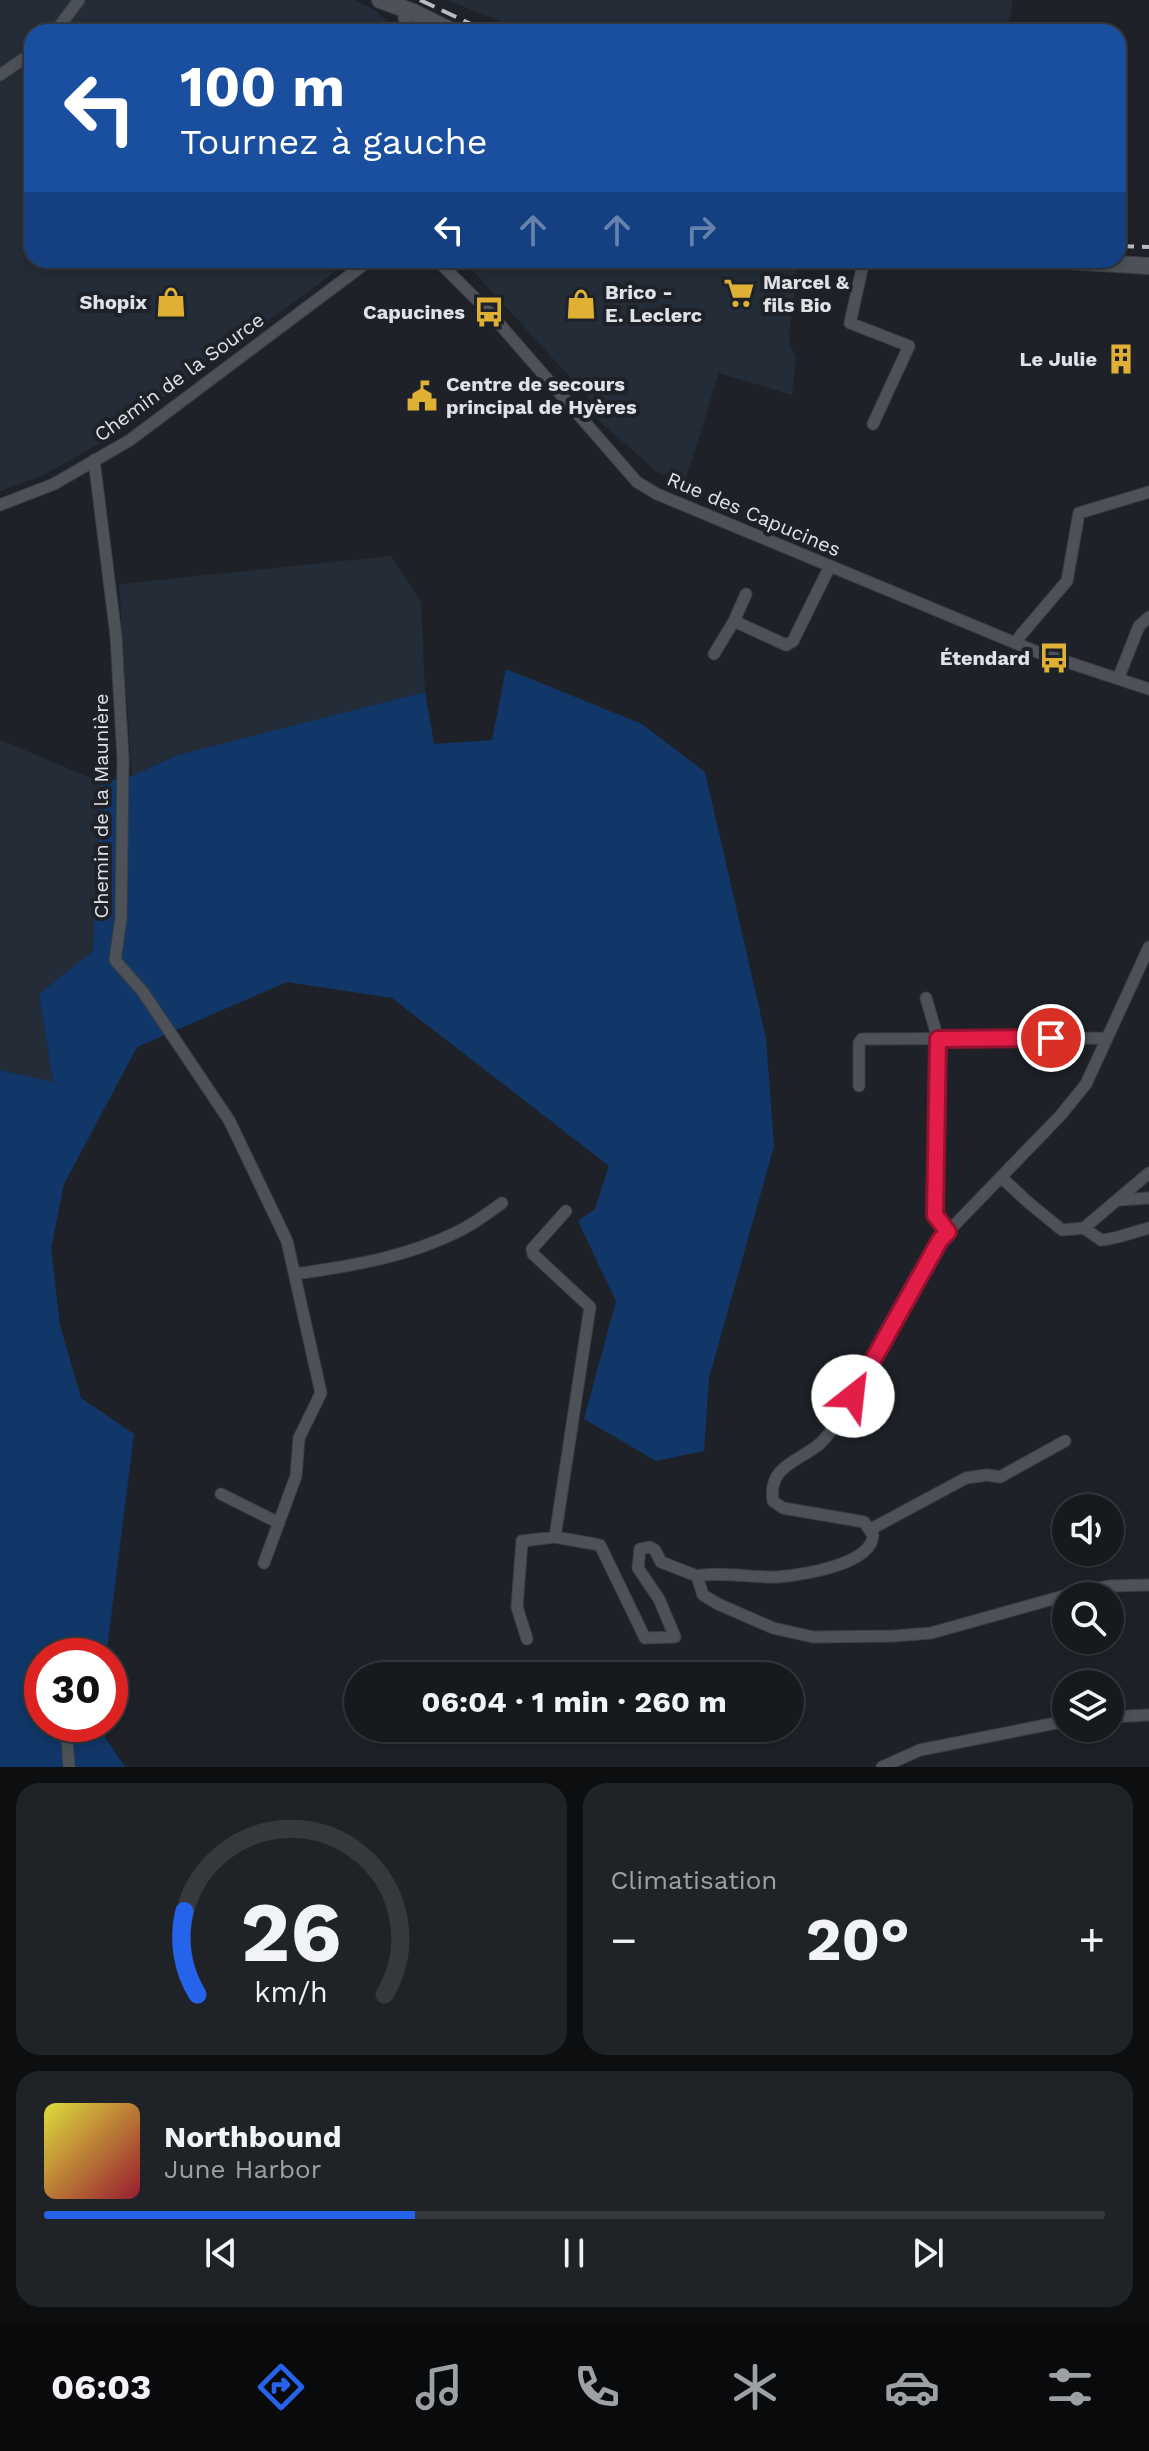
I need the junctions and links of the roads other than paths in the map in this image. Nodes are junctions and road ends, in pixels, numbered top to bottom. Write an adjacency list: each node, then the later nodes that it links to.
1 (79, 0): 3 (street)
2 (381, 0): 4 (main road); 5 (main road)
3 (61, 24)
4 (407, 24)
5 (425, 24)
6 (24, 58): 7 (street)
7 (0, 75)
8 (1126, 265): 9 (main road)
9 (1149, 266)
10 (359, 268): 14 (street, Chemin de la Source)
11 (445, 268): 17 (street, Rue des Capucines)
12 (862, 268): 13 (street)
13 (873, 424)
14 (94, 460): 16 (street, Chemin de la Source); 40 (street, Chemin de la Maunière)
15 (1149, 492): 21 (street)
16 (0, 505)
17 (830, 566): 20 (street); 21 (street, Rue des Capucines)
18 (746, 594): 20 (street)
19 (1149, 617): 23 (street)
20 (734, 621): 22 (street)
21 (1018, 644): 23 (street, Rue des Capucines)
22 (714, 654)
23 (1118, 679): 24 (street, Rue des Capucines)
24 (1149, 688)
25 (1149, 947): 26 (street)
26 (1143, 976): 28 (street)
27 (926, 998): 29 (street)
28 (1107, 1038): 29 (street); 32 (street)
29 (938, 1039): 30 (street); 39 (street)
30 (859, 1086)
31 (1149, 1173): 34 (street)
32 (1001, 1177): 37 (street); 39 (street)
33 (1149, 1198): 34 (street)
34 (1116, 1200): 37 (street)
35 (502, 1203): 40 (street)
36 (566, 1211): 45 (street)
37 (1084, 1228): 38 (street)
38 (1149, 1228)
39 (948, 1232): 44 (street)
40 (295, 1274): 43 (street, Chemin de la Maunière)
41 (1065, 1441): 44 (street)
42 (221, 1494): 43 (street)
43 (279, 1523): 46 (street, Chemin de la Maunière)
44 (871, 1529): 47 (street)
45 (555, 1537): 47 (street); 49 (street)
46 (264, 1563)
47 (697, 1576): 48 (street)
48 (1149, 1585)
49 (527, 1639)
50 (1149, 1715): 51 (street)
51 (1124, 1716)
52 (1052, 1724): 55 (street)
53 (67, 1742): 54 (street)
54 (69, 1767)
55 (882, 1767)

